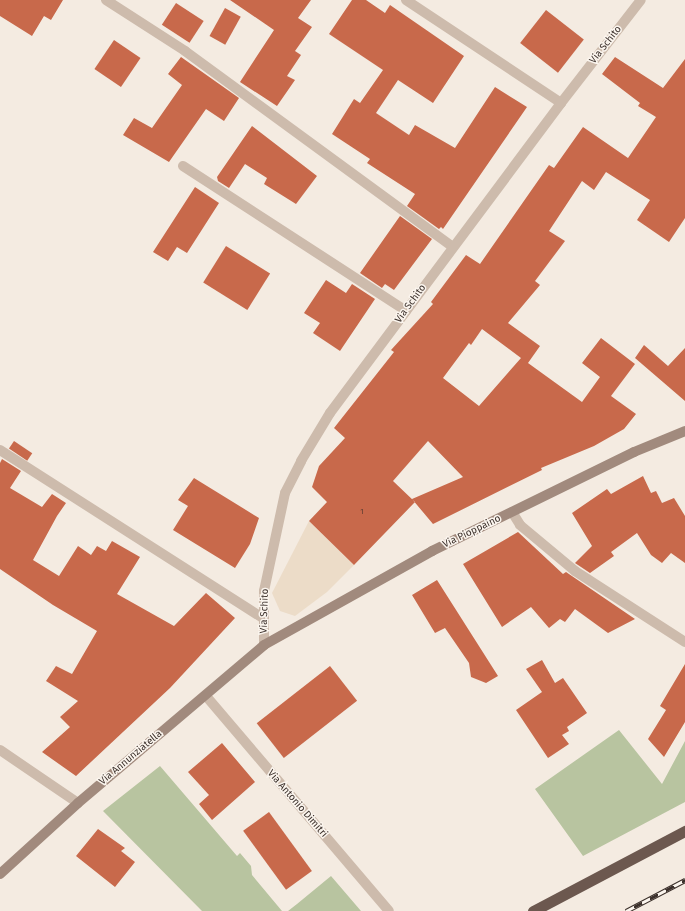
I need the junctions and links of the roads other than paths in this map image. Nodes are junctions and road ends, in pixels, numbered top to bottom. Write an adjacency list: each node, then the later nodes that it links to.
1 (106, 0): 6 (street)
2 (406, 0): 4 (street)
3 (641, 0): 4 (street, Via Schito)
4 (561, 103): 6 (street, Via Schito)
5 (183, 166): 7 (street)
6 (453, 247): 7 (street, Via Schito)
7 (406, 311): 11 (street, Via Schito)
8 (685, 432): 10 (main road, Via Pioppaino)
9 (0, 450): 11 (street)
10 (512, 512): 12 (street); 13 (main road, Via Pioppaino)
11 (264, 619): 13 (street, Via Schito)
12 (685, 642)
13 (264, 644): 14 (main road, Via Annunziatella)
14 (206, 696): 16 (main road, Via Annunziatella); 19 (street, Via Antonio Dimitri)
15 (0, 750): 16 (street)
16 (78, 803): 18 (main road, Via Annunziatella)
17 (685, 831): 20 (highway)
18 (0, 874)
19 (389, 911)
20 (533, 911)

